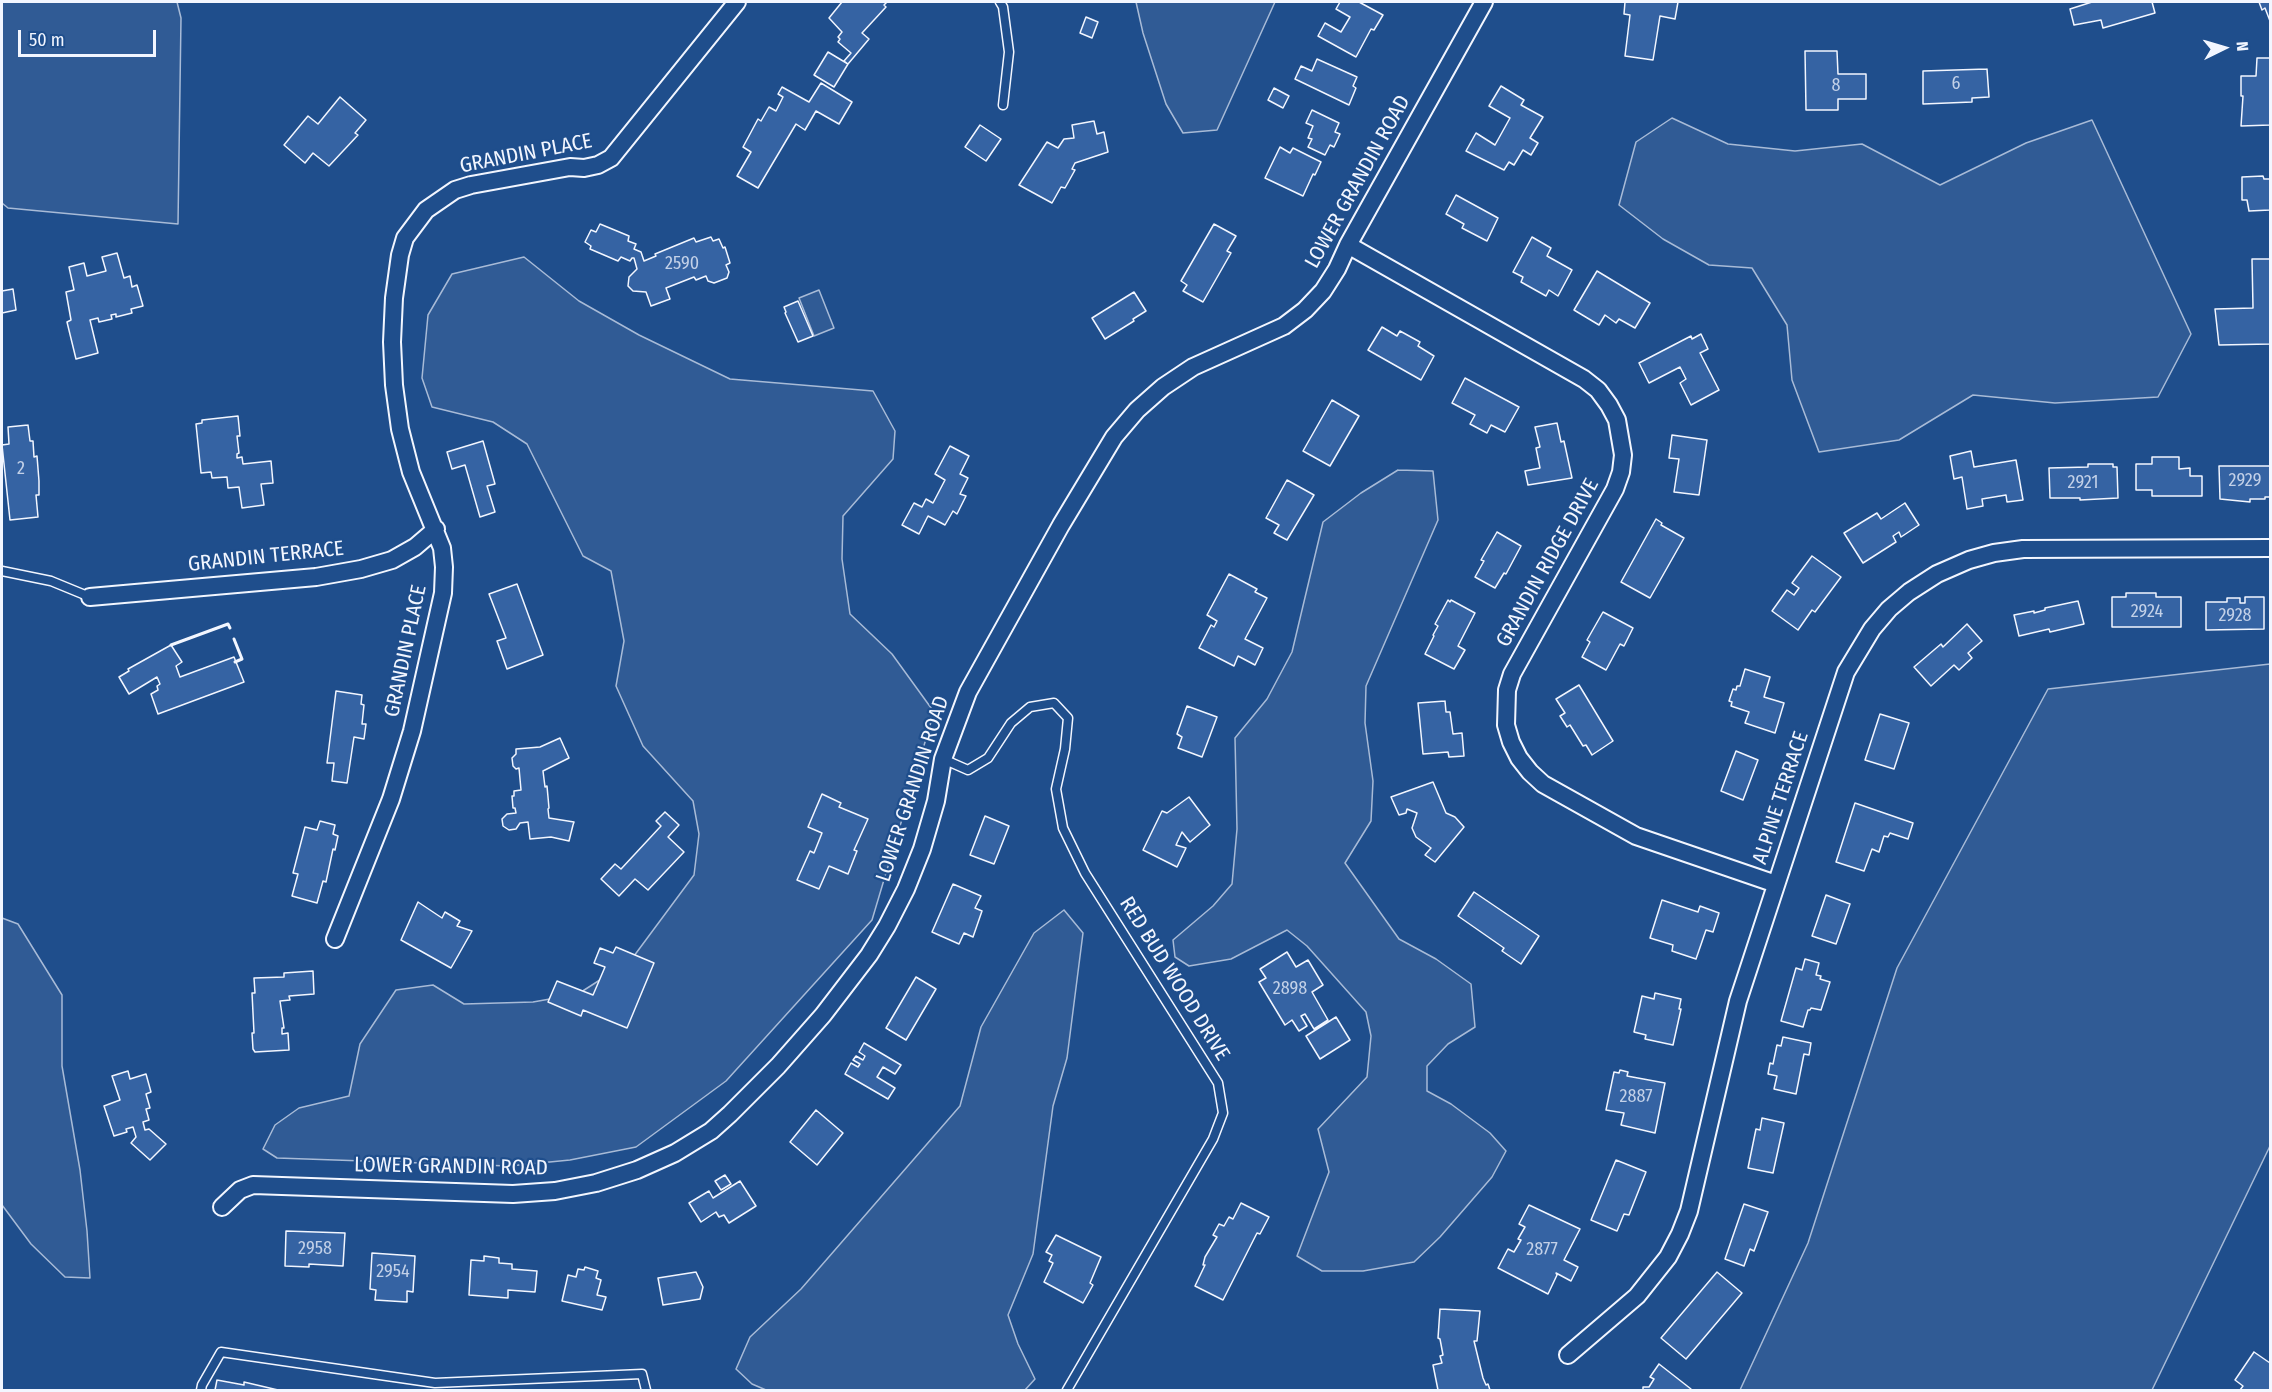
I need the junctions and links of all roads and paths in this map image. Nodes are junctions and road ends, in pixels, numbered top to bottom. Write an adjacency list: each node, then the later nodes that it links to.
1 (737, 2): 6 (street, GRANDIN PLACE)
2 (1000, 2): 4 (lane)
3 (1484, 2): 5 (street, LOWER GRANDIN ROAD)
4 (1003, 105)
5 (1348, 245): 10 (street, LOWER GRANDIN ROAD); 11 (street, GRANDIN RIDGE DRIVE)
6 (436, 529): 9 (street, GRANDIN TERRACE); 12 (street, GRANDIN PLACE)
7 (2271, 548): 11 (street, ALPINE TERRACE)
8 (2, 572): 9 (lane)
9 (90, 597)
10 (944, 759): 13 (street, LOWER GRANDIN ROAD); 17 (lane, RED BUD WOOD DRIVE)
11 (1776, 884): 14 (street, ALPINE TERRACE)
12 (335, 939)
13 (222, 1207)
14 (1568, 1354)
15 (201, 1390): 16 (lane)
16 (646, 1390)
17 (1067, 1390)

